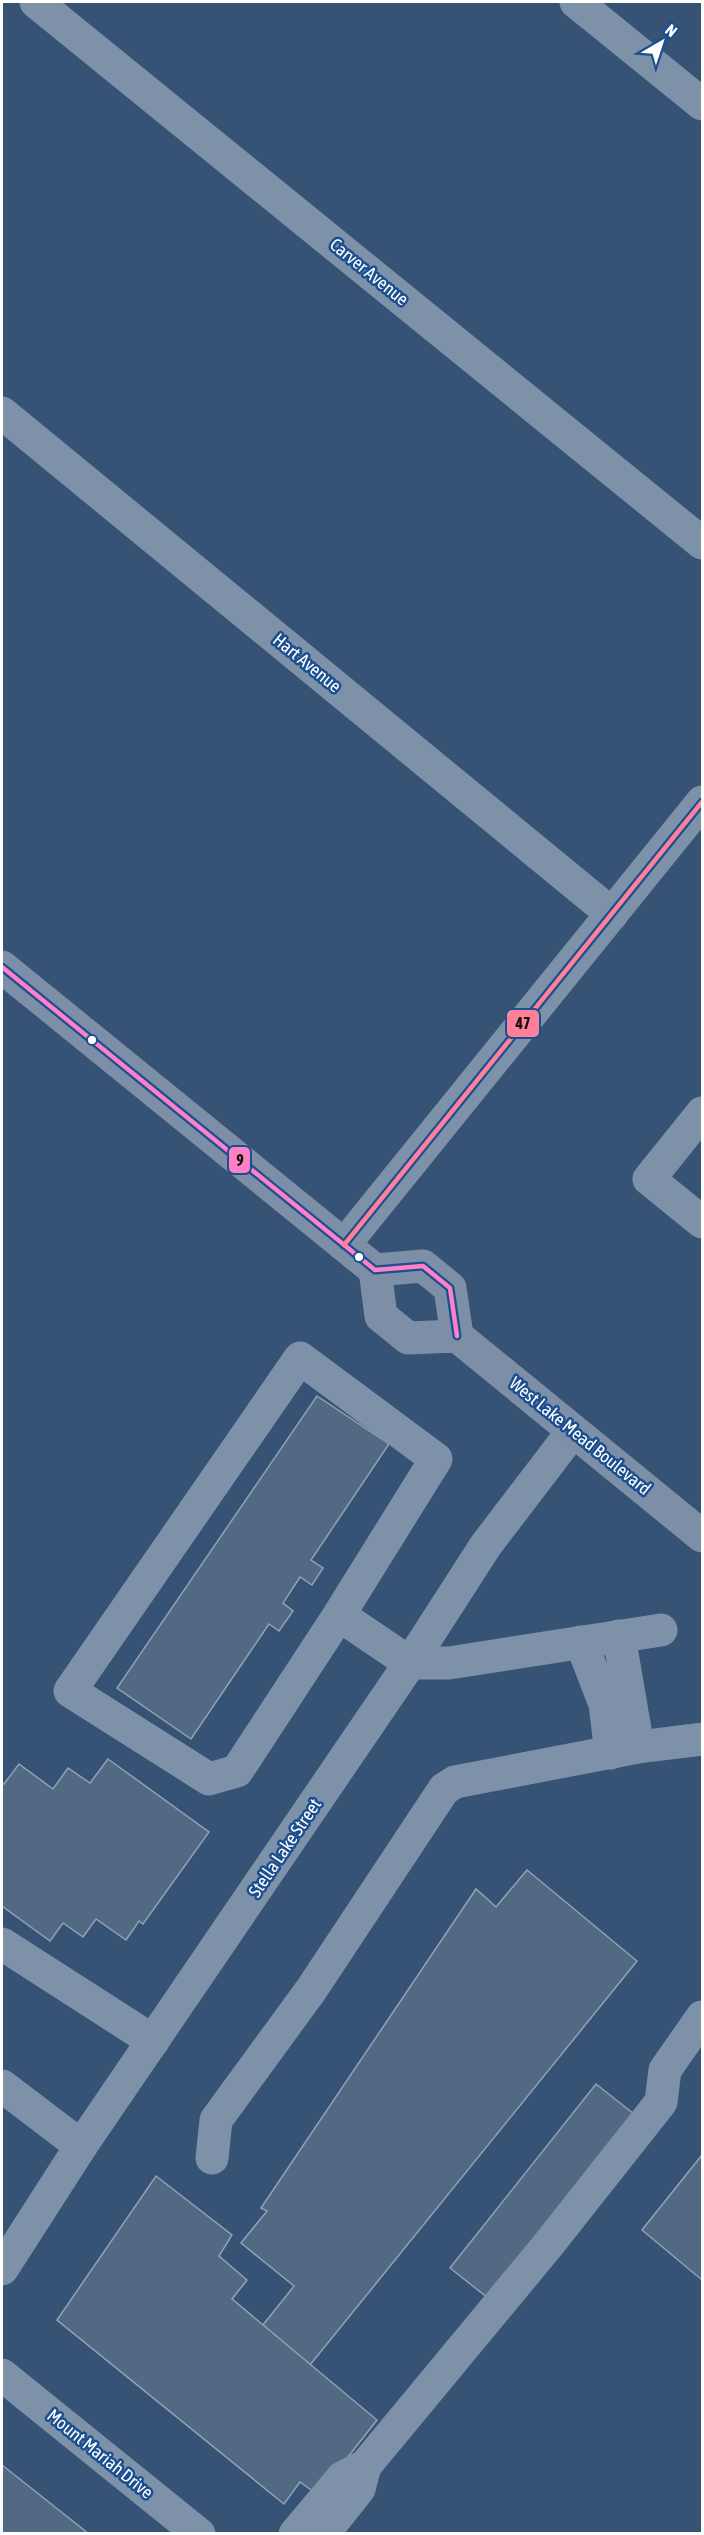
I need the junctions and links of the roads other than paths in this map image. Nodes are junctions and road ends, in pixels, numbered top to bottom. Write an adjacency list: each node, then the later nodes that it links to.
1 (36, 2): 5 (street, Carver Avenue)
2 (576, 2): 3 (street)
3 (702, 104)
4 (2, 413): 7 (street, Hart Avenue)
5 (702, 543)
6 (702, 802): 7 (street)
7 (612, 914): 11 (street)
8 (2, 967): 11 (main road)
9 (702, 1113): 10 (street)
10 (702, 1222)
11 (344, 1245): 12 (main road)
12 (375, 1270): 13 (main road); 13 (main road)
13 (457, 1336): 14 (main road, West Lake Mead Boulevard)
14 (573, 1431): 15 (main road, West Lake Mead Boulevard); 20 (street, Stella Lake Street)
15 (702, 1536)
16 (339, 1615): 16 (street); 20 (street)
17 (661, 1630): 18 (street)
18 (619, 1636): 19 (street); 22 (street)
19 (581, 1642): 20 (street); 22 (street)
20 (410, 1663): 25 (street, Stella Lake Street)
21 (702, 1739): 22 (street)
22 (624, 1750): 28 (street)
23 (2, 1944): 25 (street)
24 (702, 2017): 31 (street)
25 (153, 2041): 27 (street, Stella Lake Street)
26 (2, 2086): 27 (street)
27 (81, 2146): 29 (street, Stella Lake Street)
28 (212, 2158)
29 (2, 2270)
30 (2, 2375): 32 (street, Mount Mariah Drive)
31 (364, 2466): 33 (street); 34 (street)
32 (199, 2534)
33 (295, 2534)
34 (323, 2534)

